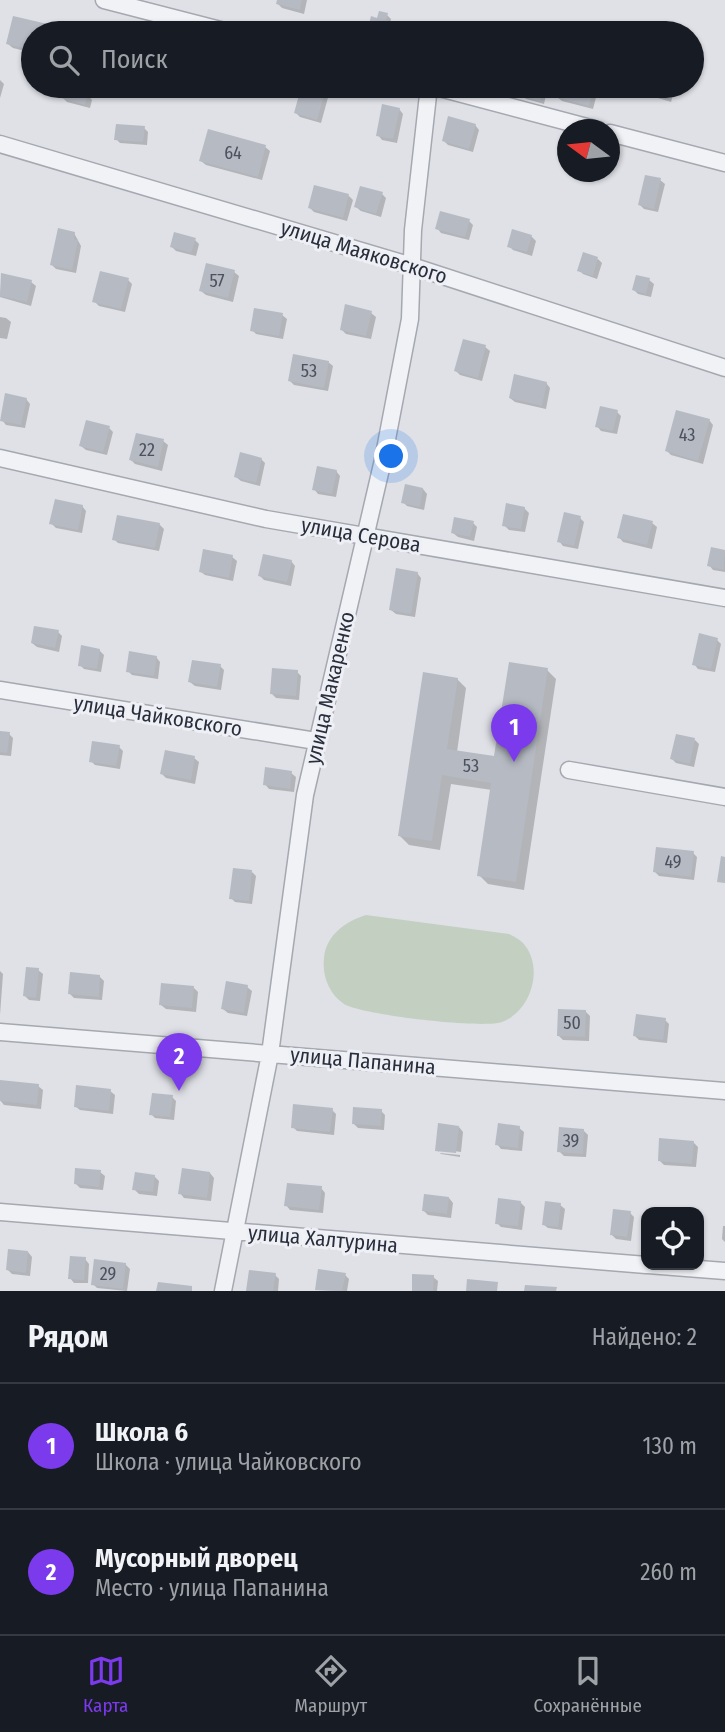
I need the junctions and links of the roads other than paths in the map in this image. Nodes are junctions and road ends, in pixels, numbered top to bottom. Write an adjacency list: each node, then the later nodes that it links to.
1 (104, 0): 2 (street)
2 (185, 21)
3 (429, 98): 9 (street, улица Макаренко)
4 (476, 98): 5 (street)
5 (557, 119)
6 (620, 135): 8 (street)
7 (0, 144): 9 (street, улица Маяковского)
8 (725, 163)
9 (412, 266): 10 (street, улица Маяковского); 12 (street, улица Макаренко)
10 (725, 368)
11 (0, 458): 12 (street, улица Серова)
12 (366, 535): 13 (street, улица Серова); 15 (street, улица Макаренко)
13 (725, 598)
14 (0, 690): 15 (street, улица Чайковского)
15 (316, 741): 19 (street, улица Макаренко)
16 (569, 770): 17 (street)
17 (725, 797)
18 (0, 1032): 19 (street, улица Папанина)
19 (270, 1054): 20 (street, улица Папанина); 22 (street, улица Макаренко)
20 (725, 1091)
21 (0, 1212): 22 (street, улица Халтурина)
22 (235, 1232): 23 (street, улица Халтурина); 26 (street, улица Макаренко)
23 (641, 1265)
24 (704, 1269): 25 (street, улица Халтурина)
25 (725, 1271)
26 (223, 1291)

